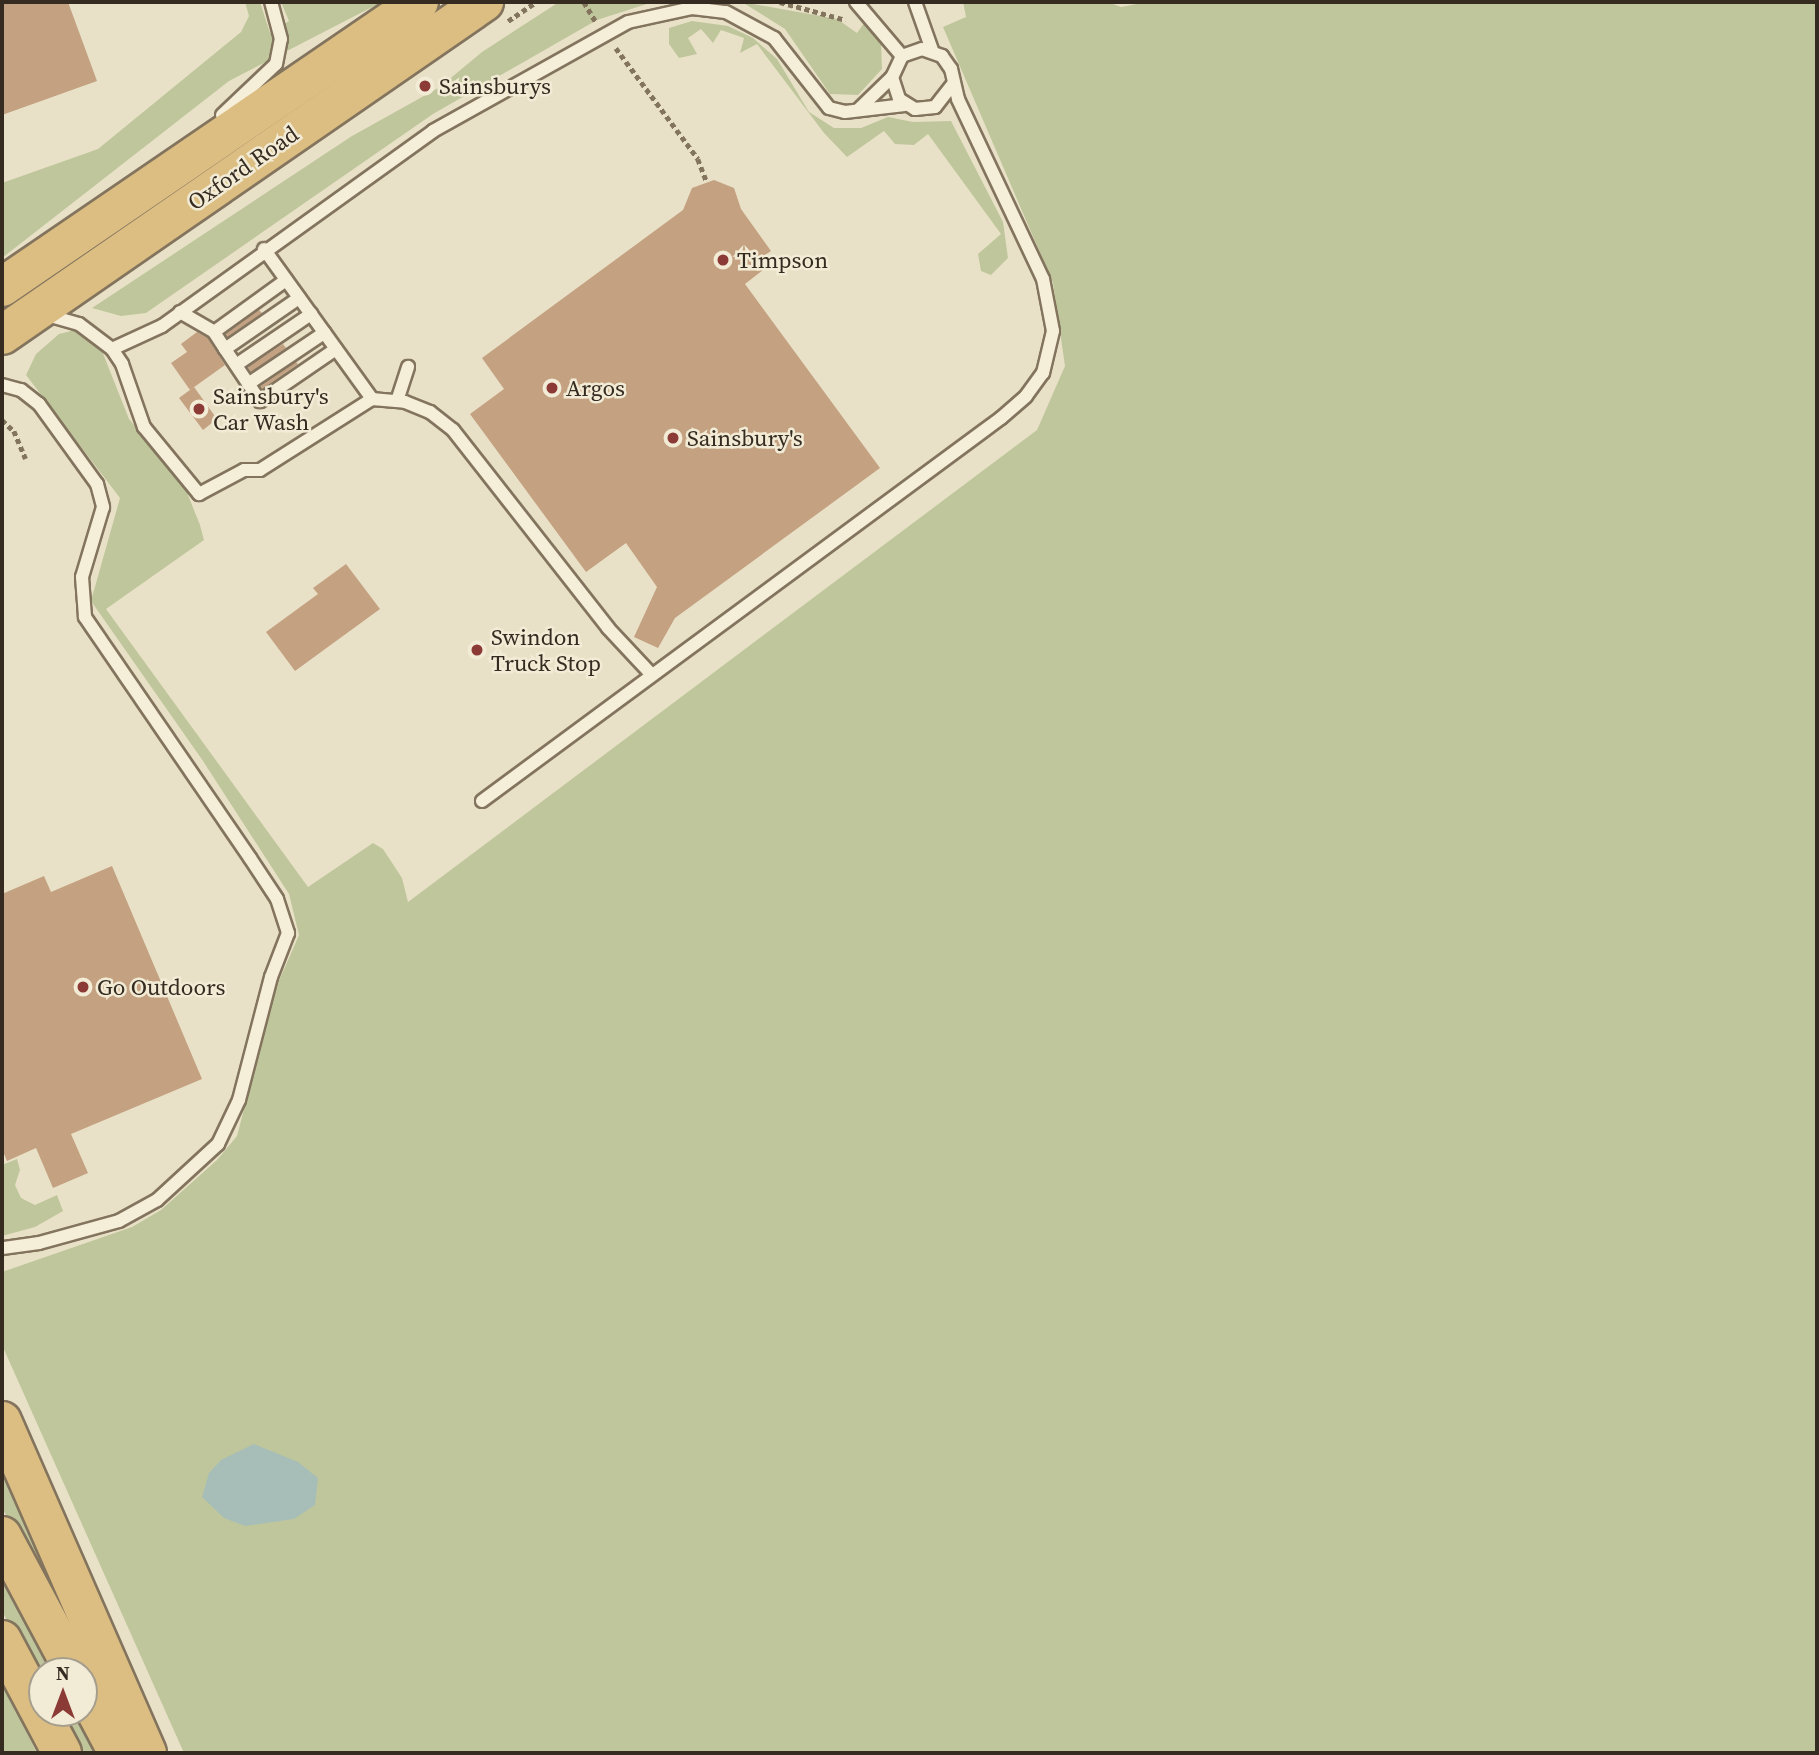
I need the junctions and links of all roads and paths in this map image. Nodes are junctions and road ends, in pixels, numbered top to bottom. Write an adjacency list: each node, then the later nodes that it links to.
1 (271, 2): 16 (lane)
2 (419, 2): 16 (highway, Oxford Road)
3 (484, 2): 23 (highway, Oxford Road)
4 (584, 2): 8 (path)
5 (780, 2): 7 (path)
6 (915, 2): 9 (lane)
7 (861, 5): 10 (lane)
8 (606, 34): 14 (lane); 15 (path); 17 (lane)
9 (932, 50): 10 (lane); 12 (lane)
10 (902, 56): 11 (lane)
11 (892, 77): 13 (lane); 14 (lane)
12 (953, 84): 13 (lane); 37 (lane)
13 (905, 105): 14 (lane)
14 (859, 109)
15 (707, 182)
16 (118, 209): 19 (highway, Oxford Road)
17 (264, 249): 18 (lane); 21 (lane)
18 (286, 280): 20 (lane); 24 (lane)
19 (2, 287)
20 (299, 298): 22 (lane); 27 (lane)
21 (180, 312): 24 (lane); 26 (lane)
22 (311, 314): 25 (lane); 29 (lane)
23 (15, 326): 26 (lane)
24 (214, 332): 27 (lane)
25 (324, 333): 28 (lane); 31 (lane)
26 (112, 349): 33 (lane)
27 (225, 349): 29 (lane)
28 (336, 349): 31 (lane); 33 (lane)
29 (236, 365): 31 (lane)
30 (408, 368): 34 (lane)
31 (248, 384)
32 (2, 385): 39 (lane)
33 (372, 399): 34 (lane)
34 (397, 401): 37 (lane)
35 (2, 420): 36 (path)
36 (26, 459)
37 (652, 675): 38 (lane)
38 (482, 801)
39 (2, 1248)
40 (2, 1421): 47 (highway)
41 (2, 1536): 43 (highway)
42 (2, 1640): 45 (highway)
43 (67, 1657)
44 (98, 1715): 46 (highway)
45 (62, 1753)
46 (118, 1753)
47 (147, 1753)

